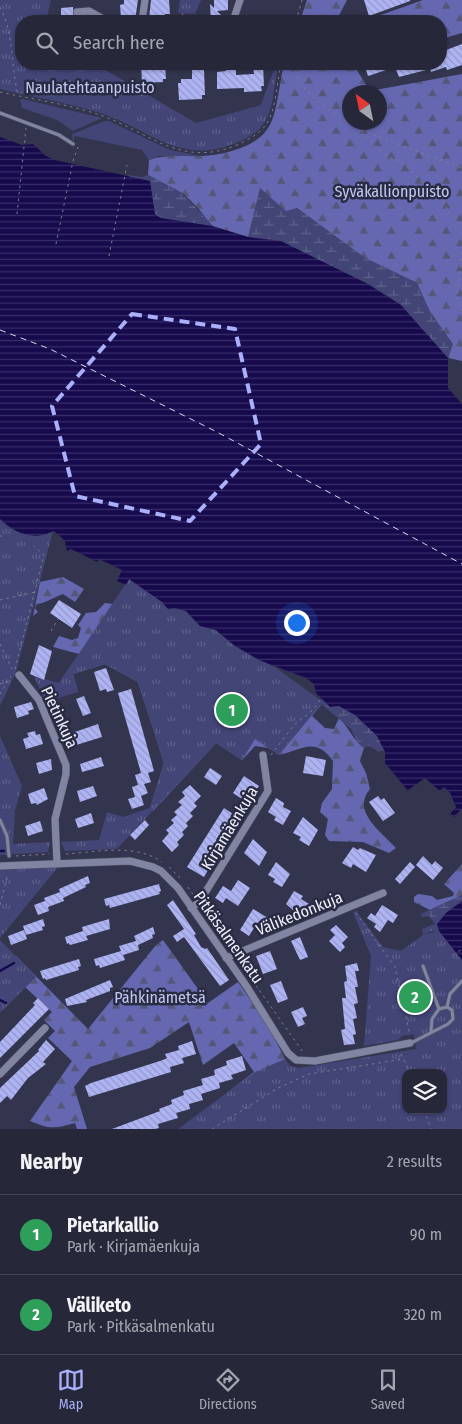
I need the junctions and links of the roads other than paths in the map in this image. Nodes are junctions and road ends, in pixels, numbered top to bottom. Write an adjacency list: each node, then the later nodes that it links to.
1 (145, 0): 5 (street)
2 (240, 0): 6 (street)
3 (77, 12): 4 (street)
4 (96, 15)
5 (143, 15)
6 (235, 15)
7 (0, 113): 8 (lane)
8 (73, 144)
9 (16, 674): 13 (street, Pietinkuja)
10 (263, 755): 16 (street, Kirjamäenkuja)
11 (0, 820): 12 (lane)
12 (9, 856)
13 (57, 864): 14 (street, Pitkäsalmenkatu); 16 (street, Pitkäsalmenkatu)
14 (0, 866)
15 (383, 893): 17 (street, Välikedonkuja)
16 (192, 908): 17 (street, Pitkäsalmenkatu)
17 (226, 958): 24 (street, Pitkäsalmenkatu)
18 (422, 966): 21 (lane)
19 (462, 982): 20 (lane)
20 (447, 1007): 21 (lane); 23 (lane)
21 (438, 1008): 23 (lane)
22 (45, 1028): 25 (street)
23 (431, 1031): 24 (lane)
24 (410, 1043)
25 (0, 1074)

